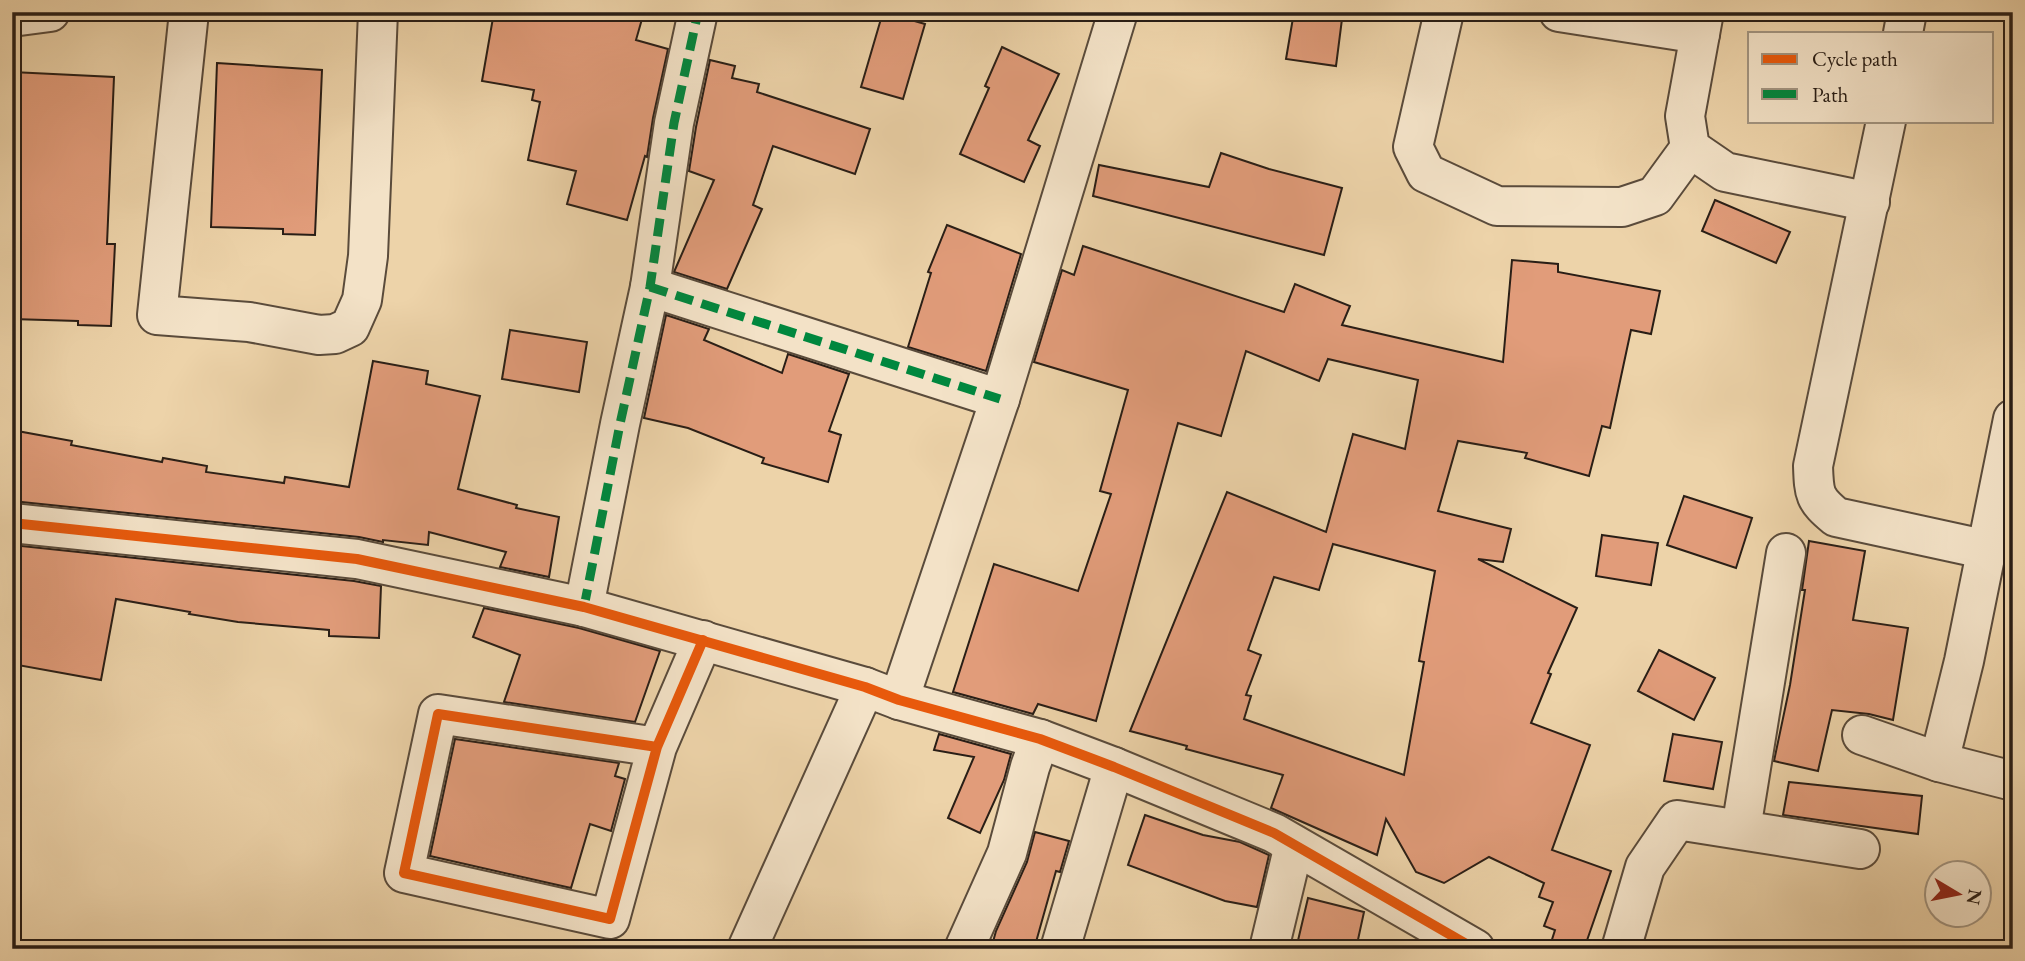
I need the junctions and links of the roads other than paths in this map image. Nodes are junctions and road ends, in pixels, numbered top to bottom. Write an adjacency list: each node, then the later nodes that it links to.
1 (50, 12): 9 (street)
2 (189, 12): 3 (street)
3 (378, 12)
4 (698, 12): 15 (street)
5 (1118, 12): 16 (street)
6 (1444, 12): 13 (street)
7 (1559, 12): 10 (street)
8 (1907, 12): 11 (street)
9 (12, 17)
10 (1702, 23): 13 (street)
11 (1903, 32)
12 (1886, 122): 14 (street)
13 (1690, 148): 14 (street)
14 (1870, 202): 19 (street)
15 (650, 287): 16 (street); 21 (street)
16 (1000, 398): 23 (street)
17 (2013, 419): 19 (street)
18 (12, 523): 21 (street)
19 (1988, 550): 27 (street)
20 (1786, 553): 30 (street)
21 (584, 607): 22 (street)
22 (703, 640): 23 (street); 26 (street)
23 (882, 693): 25 (street); 33 (street)
24 (1862, 735): 27 (street)
25 (1040, 739): 28 (street); 34 (street)
26 (657, 747): 26 (street)
27 (1939, 762): 29 (street)
28 (1114, 767): 31 (street); 35 (street)
29 (2013, 781)
30 (1741, 829): 32 (street); 38 (street)
31 (1294, 845): 36 (street); 37 (street)
32 (1860, 849)
33 (747, 949)
34 (964, 949)
35 (1060, 949)
36 (1269, 949)
37 (1475, 949)
38 (1620, 949)

